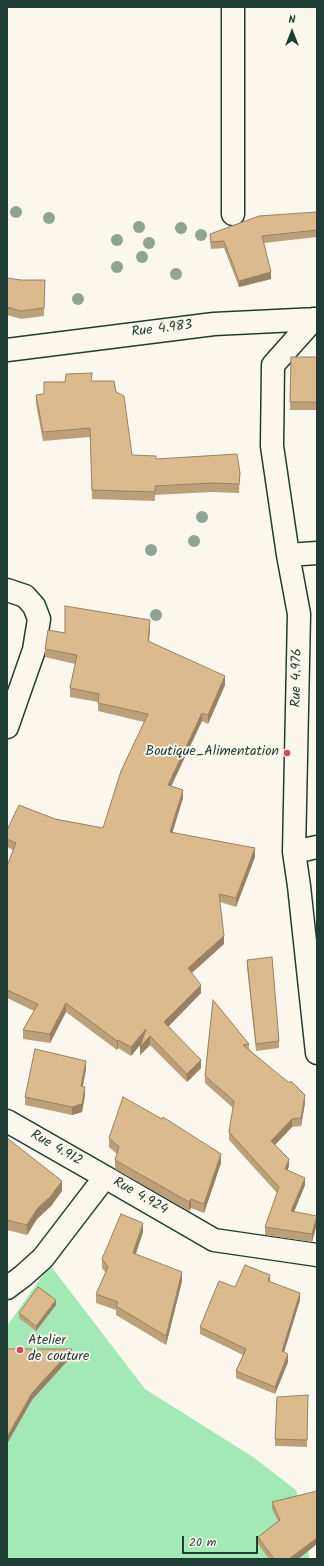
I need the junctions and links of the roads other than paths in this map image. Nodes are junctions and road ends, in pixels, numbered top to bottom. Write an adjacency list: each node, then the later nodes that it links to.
1 (233, 7): 2 (street)
2 (233, 214)
3 (315, 319): 4 (street, Rue 4.983); 6 (street, Rue 4.976)
4 (7, 350)
5 (317, 553): 6 (street)
6 (288, 555): 10 (street, Rue 4.976)
7 (7, 590): 8 (street)
8 (7, 727)
9 (317, 847): 10 (street)
10 (294, 852): 11 (street, Rue 4.976)
11 (317, 1053)
12 (7, 1121): 13 (street, Rue 4.912)
13 (105, 1177): 14 (street, Rue 4.924); 15 (street, Rue 4.924)
14 (317, 1255)
15 (7, 1288)

